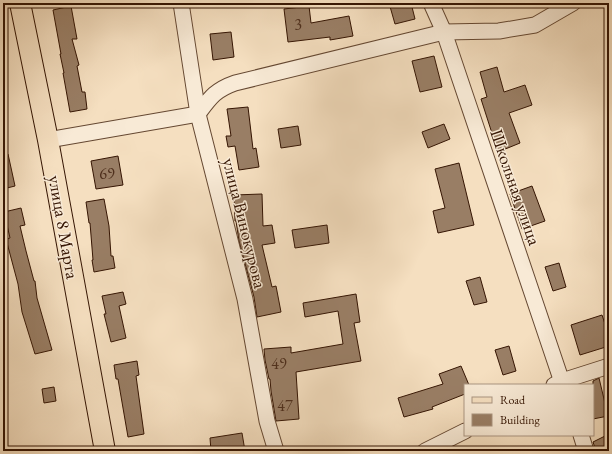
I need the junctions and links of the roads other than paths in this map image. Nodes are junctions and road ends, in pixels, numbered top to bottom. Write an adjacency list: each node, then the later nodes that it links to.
1 (20, 3): 7 (main road, улица 8 Марта)
2 (181, 3): 6 (street, улица Винокурова)
3 (431, 3): 5 (street, Школьная улица)
4 (573, 3): 5 (street)
5 (444, 32): 6 (street); 9 (street, Школьная улица)
6 (198, 114): 7 (street); 13 (street, улица Винокурова)
7 (48, 140): 12 (main road, улица 8 Марта)
8 (609, 366): 9 (street)
9 (560, 384)
10 (464, 432): 14 (street)
11 (581, 436): 15 (street)
12 (105, 451)
13 (276, 451)
14 (425, 451)
15 (586, 451)

